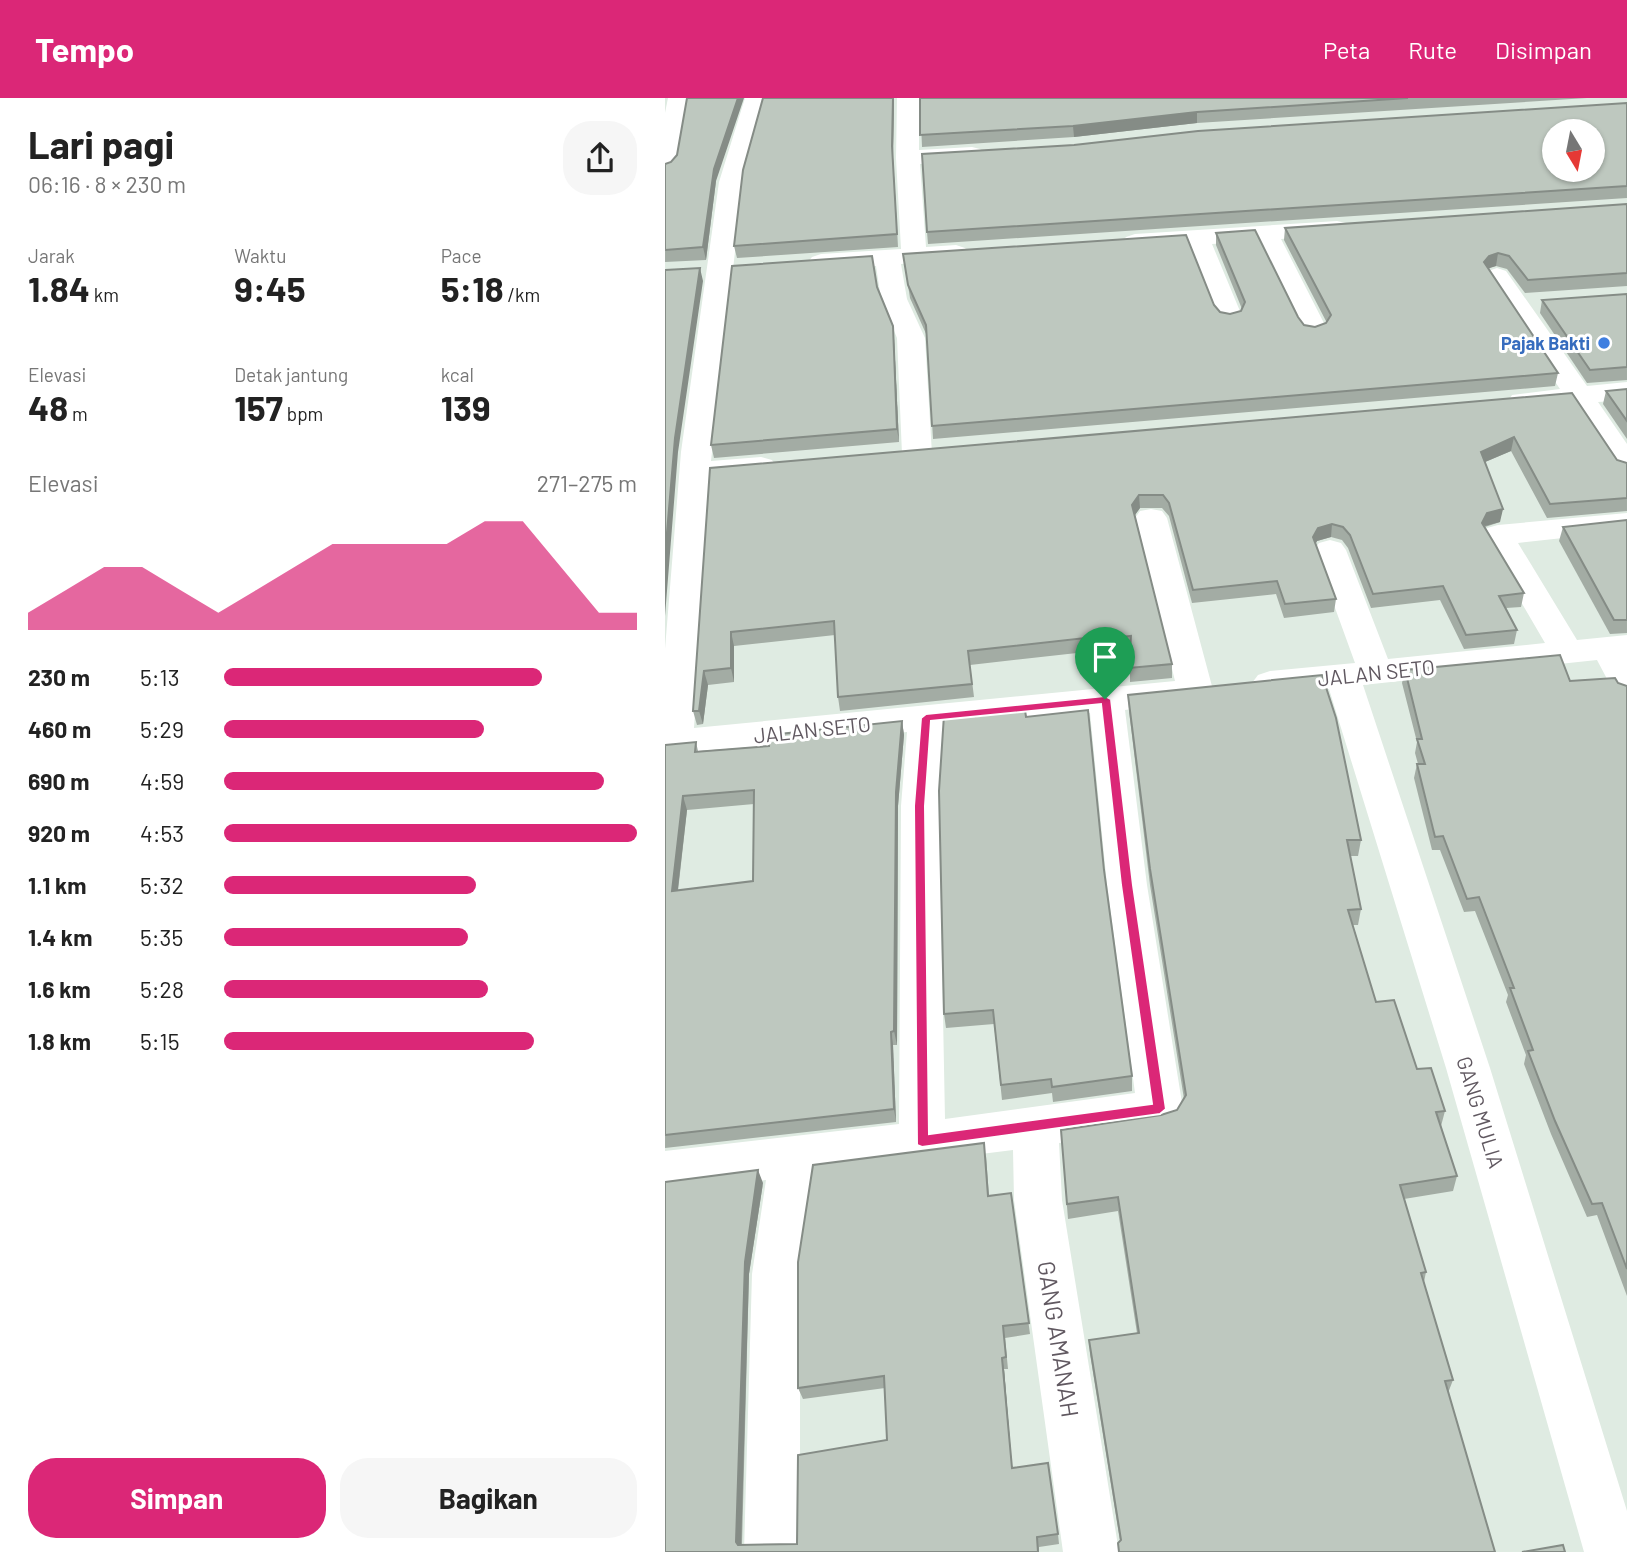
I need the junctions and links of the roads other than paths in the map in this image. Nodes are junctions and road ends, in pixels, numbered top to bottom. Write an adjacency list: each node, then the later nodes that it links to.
1 (678, 98): 6 (street)
2 (757, 98): 25 (street)
3 (915, 98): 5 (street)
4 (991, 153): 5 (street)
5 (908, 158): 12 (street)
6 (665, 167)
7 (1363, 226): 8 (street)
8 (1265, 233): 9 (street); 18 (street)
9 (1197, 238): 10 (street); 17 (street)
10 (1116, 243)
11 (981, 251): 12 (street)
12 (901, 256): 13 (street); 22 (street)
13 (800, 264)
14 (1497, 276): 16 (street)
15 (1544, 303): 16 (street)
16 (1517, 305): 20 (street)
17 (1229, 316)
18 (1313, 329)
19 (1627, 391): 20 (street)
20 (1579, 396): 21 (street); 24 (street)
21 (1497, 403)
22 (917, 454)
23 (793, 464): 25 (street)
24 (1627, 466)
25 (696, 471): 36 (street)
26 (1151, 518): 33 (street)
27 (1627, 522): 30 (street)
28 (1330, 550): 31 (street, GANG MULIA)
29 (1618, 647): 30 (street, JALAN SETO); 32 (street)
30 (1568, 653): 31 (street, JALAN SETO)
31 (1359, 674): 33 (street, JALAN SETO); 43 (street, GANG MULIA)
32 (1627, 686)
33 (1217, 688): 34 (street, JALAN SETO)
34 (1105, 699): 35 (street, JALAN SETO); 37 (street)
35 (926, 718): 36 (street, JALAN SETO); 38 (street)
36 (670, 743)
37 (1035, 1125): 38 (street); 42 (street, GANG AMANAH)
38 (922, 1141): 39 (street)
39 (793, 1156): 40 (street); 41 (street)
40 (665, 1172)
41 (772, 1552)
42 (1091, 1552)
43 (1612, 1552)

